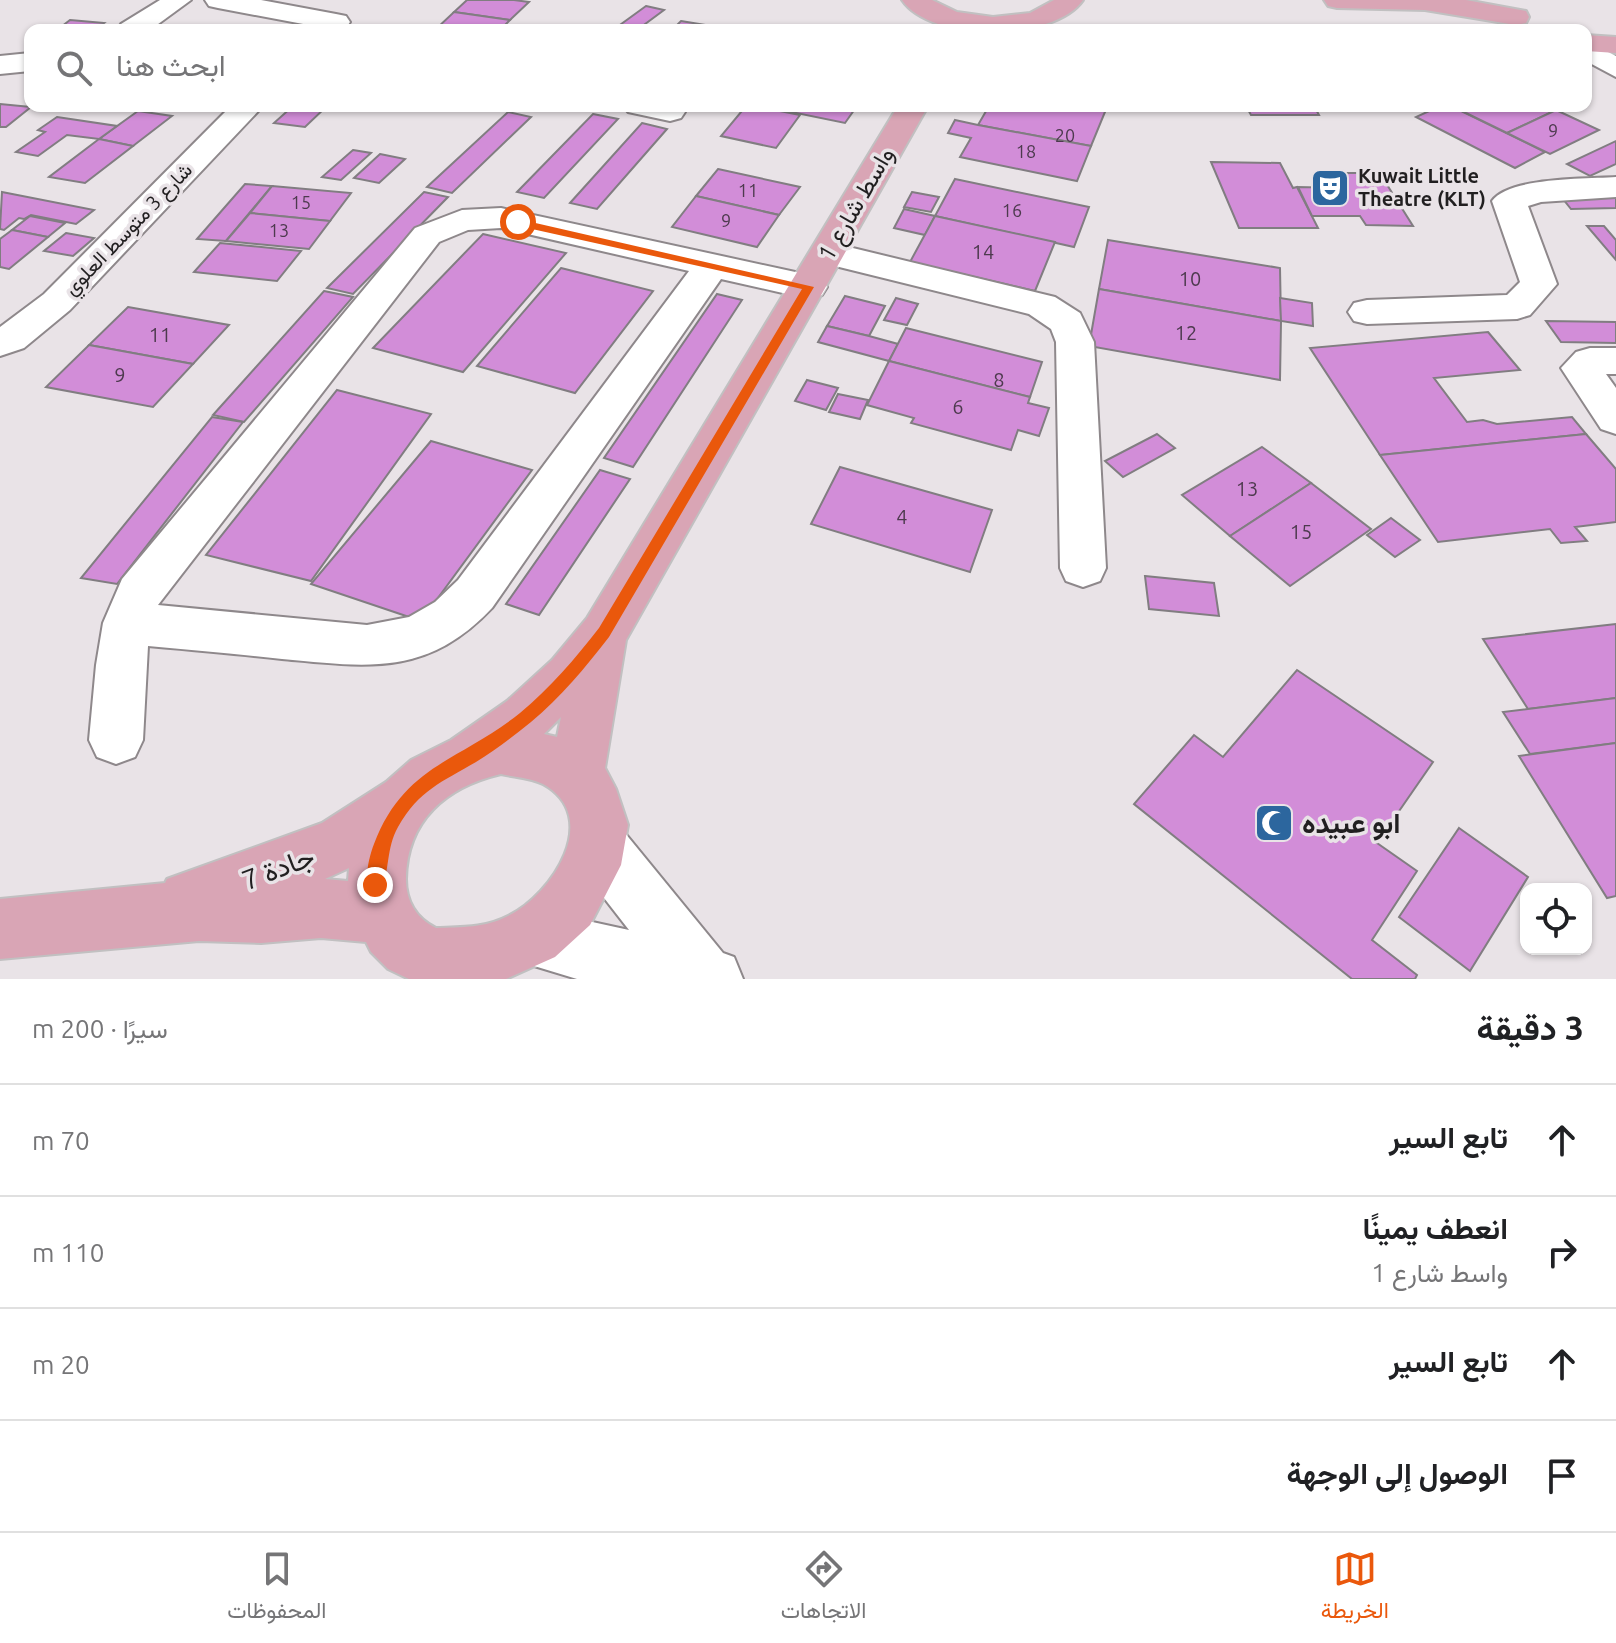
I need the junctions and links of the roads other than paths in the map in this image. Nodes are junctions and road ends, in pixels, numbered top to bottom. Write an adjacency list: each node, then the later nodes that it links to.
1 (178, 0): 11 (street)
2 (218, 0): 10 (street)
3 (1091, 0): 7 (main road)
4 (1337, 0): 6 (main road)
5 (1453, 0): 6 (main road)
6 (1425, 2): 9 (main road)
7 (1066, 4): 13 (main road)
8 (927, 14): 12 (main road)
9 (1520, 16)
10 (340, 20)
11 (140, 24)
12 (978, 24)
13 (1022, 24)
14 (1592, 43): 15 (main road)
15 (1616, 45)
16 (1592, 53): 19 (street)
17 (24, 63): 18 (street)
18 (0, 65)
19 (1616, 68)
20 (242, 112): 26 (street, شارع 3 متوسط العلوي)
21 (910, 112): 24 (main road, واسط شارع 1)
22 (1616, 187): 25 (street)
23 (712, 266): 24 (street); 30 (street); 30 (street)
24 (818, 270): 29 (street); 31 (main road, واسط شارع 1)
25 (1367, 312)
26 (0, 343)
27 (1616, 361): 28 (street)
28 (1616, 419)
29 (1083, 568)
30 (127, 623): 32 (street)
31 (604, 633): 33 (main road, واسط شارع 1); 34 (main road, واسط شارع 1)
32 (116, 740)
33 (471, 756): 34 (main road); 35 (main road)
34 (576, 776): 36 (main road)
35 (408, 797): 37 (main road, جادة 7); 39 (main road)
36 (600, 847): 40 (main road); 41 (street)
37 (136, 915): 38 (main road, جادة 7); 39 (main road, جادة 7)
38 (0, 929)
39 (398, 945): 40 (main road)
40 (521, 958): 41 (street)
41 (707, 977)

